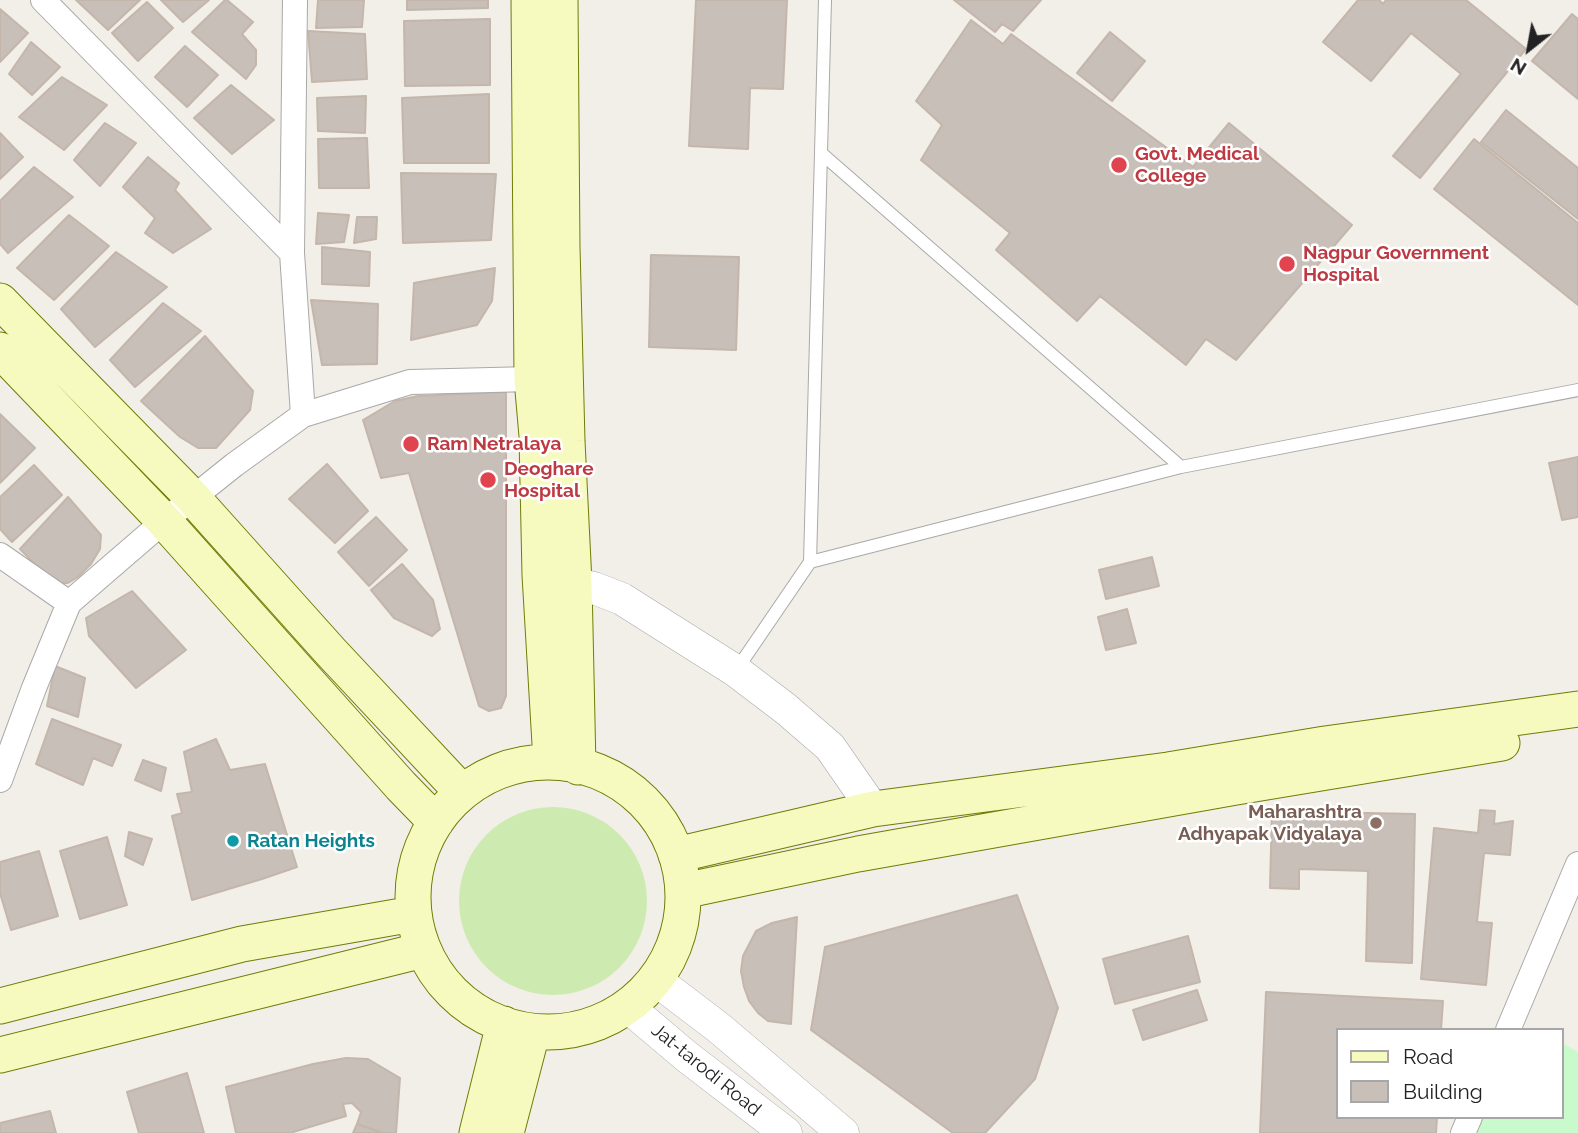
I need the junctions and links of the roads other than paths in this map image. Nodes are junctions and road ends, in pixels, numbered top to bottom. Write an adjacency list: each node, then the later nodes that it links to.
1 (43, 0): 8 (street)
2 (275, 0): 6 (street)
3 (529, 0): 11 (main road)
4 (560, 0): 11 (main road)
5 (825, 0): 7 (lane)
6 (296, 11): 8 (street)
7 (821, 153): 14 (lane); 18 (lane)
8 (292, 253): 13 (street)
9 (0, 301): 15 (main road)
10 (0, 350): 16 (main road)
11 (549, 380): 13 (street); 19 (main road); 20 (main road)
12 (1578, 390): 14 (lane)
13 (303, 415): 15 (street)
14 (1181, 467): 18 (lane)
15 (193, 498): 16 (street); 27 (main road)
16 (164, 521): 21 (street); 29 (main road)
17 (0, 555): 21 (street)
18 (810, 562): 22 (lane)
19 (540, 575): 20 (street); 25 (main road)
20 (574, 583): 22 (street); 25 (main road)
21 (69, 603): 26 (street)
22 (736, 671): 28 (street)
23 (1578, 709): 28 (main road)
24 (1578, 730): 32 (main road)
25 (564, 764): 27 (main road); 30 (main road)
26 (0, 780)
27 (461, 792): 29 (main road)
28 (873, 809): 30 (main road)
29 (436, 822): 33 (main road)
30 (676, 855): 32 (main road)
31 (1578, 864): 39 (street)
32 (688, 890): 35 (main road)
33 (413, 915): 34 (main road); 36 (main road)
34 (423, 950): 38 (main road); 40 (main road)
35 (656, 980): 37 (main road); 44 (street)
36 (0, 1006)
37 (628, 1007): 38 (main road); 43 (street, Jat-tarodi Road)
38 (518, 1028): 41 (main road); 42 (main road)
39 (1509, 1028)
40 (0, 1055)
41 (477, 1133)
42 (506, 1133)
43 (786, 1133)
44 (843, 1133)

